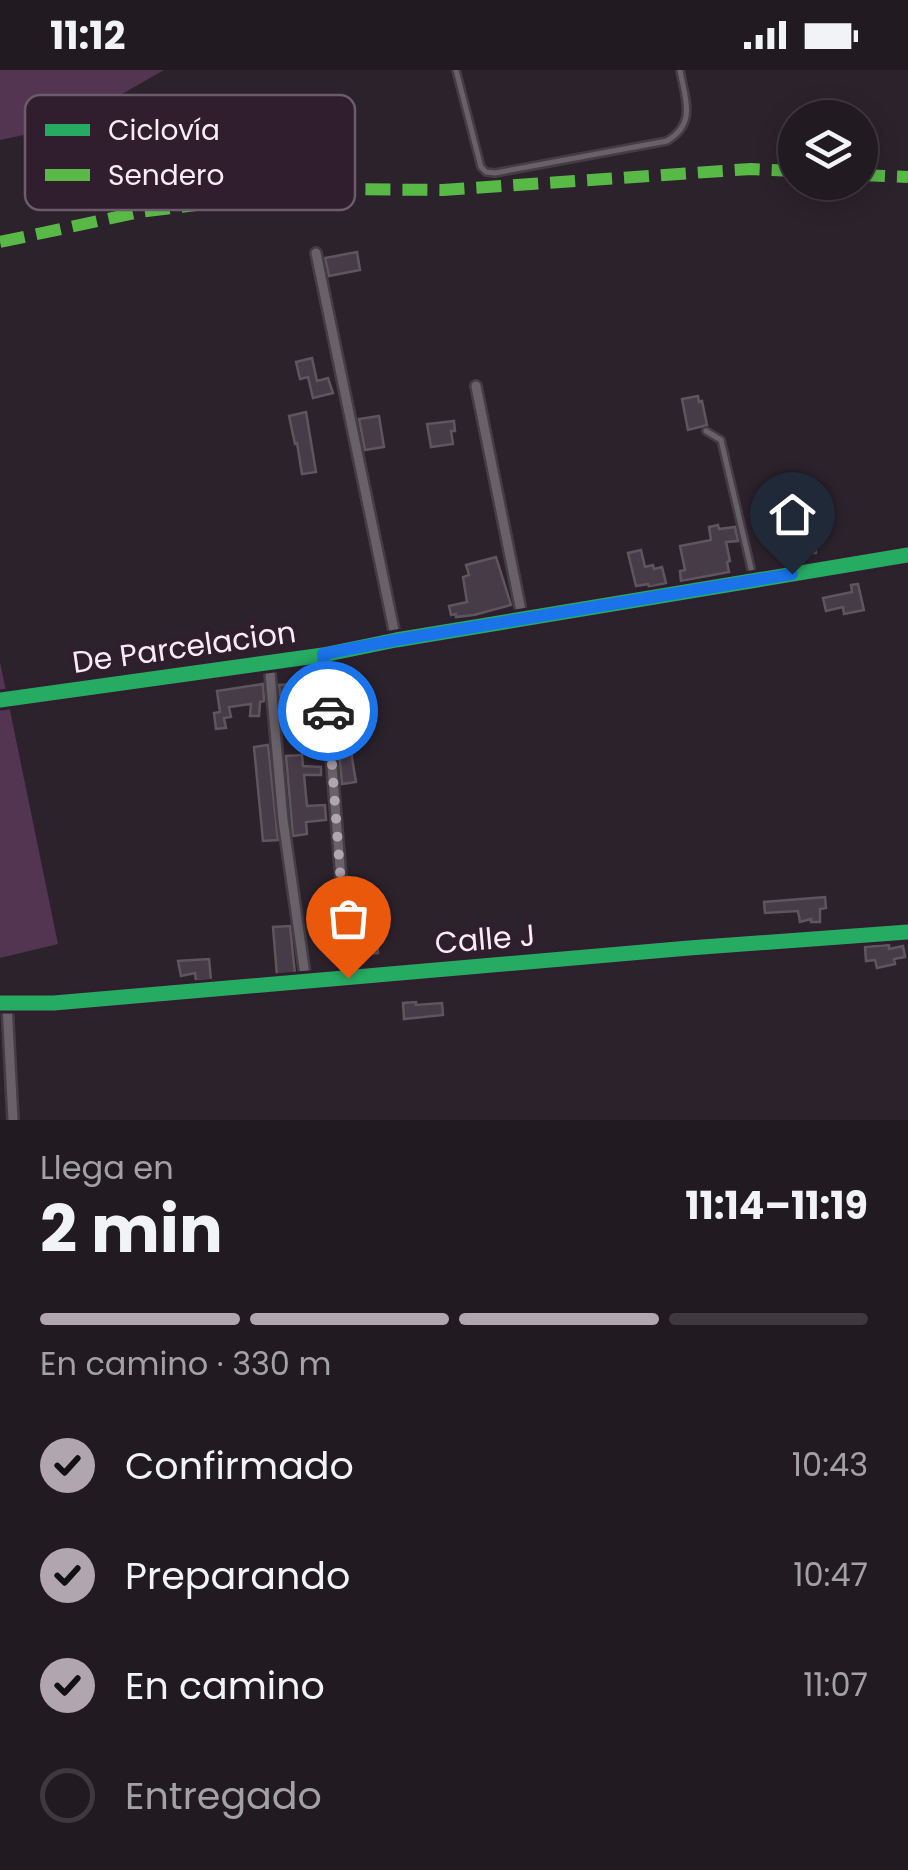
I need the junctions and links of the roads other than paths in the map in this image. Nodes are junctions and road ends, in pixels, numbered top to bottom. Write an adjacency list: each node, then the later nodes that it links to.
1 (456, 70): 2 (lane)
2 (680, 70)
3 (316, 253): 9 (street)
4 (476, 386): 8 (street)
5 (706, 431): 7 (lane)
6 (908, 556): 7 (street, De Parcelacion)
7 (754, 581): 8 (street, De Parcelacion)
8 (523, 620): 9 (street, De Parcelacion)
9 (396, 640): 10 (street, De Parcelacion)
10 (323, 654): 11 (street, De Parcelacion); 14 (street)
11 (269, 662): 12 (street, De Parcelacion); 15 (street)
12 (0, 700)
13 (908, 932): 14 (street, Calle J)
14 (348, 978): 15 (street, Calle J)
15 (306, 982): 16 (street, Calle J)
16 (4, 1004): 17 (street)
17 (13, 1120)

